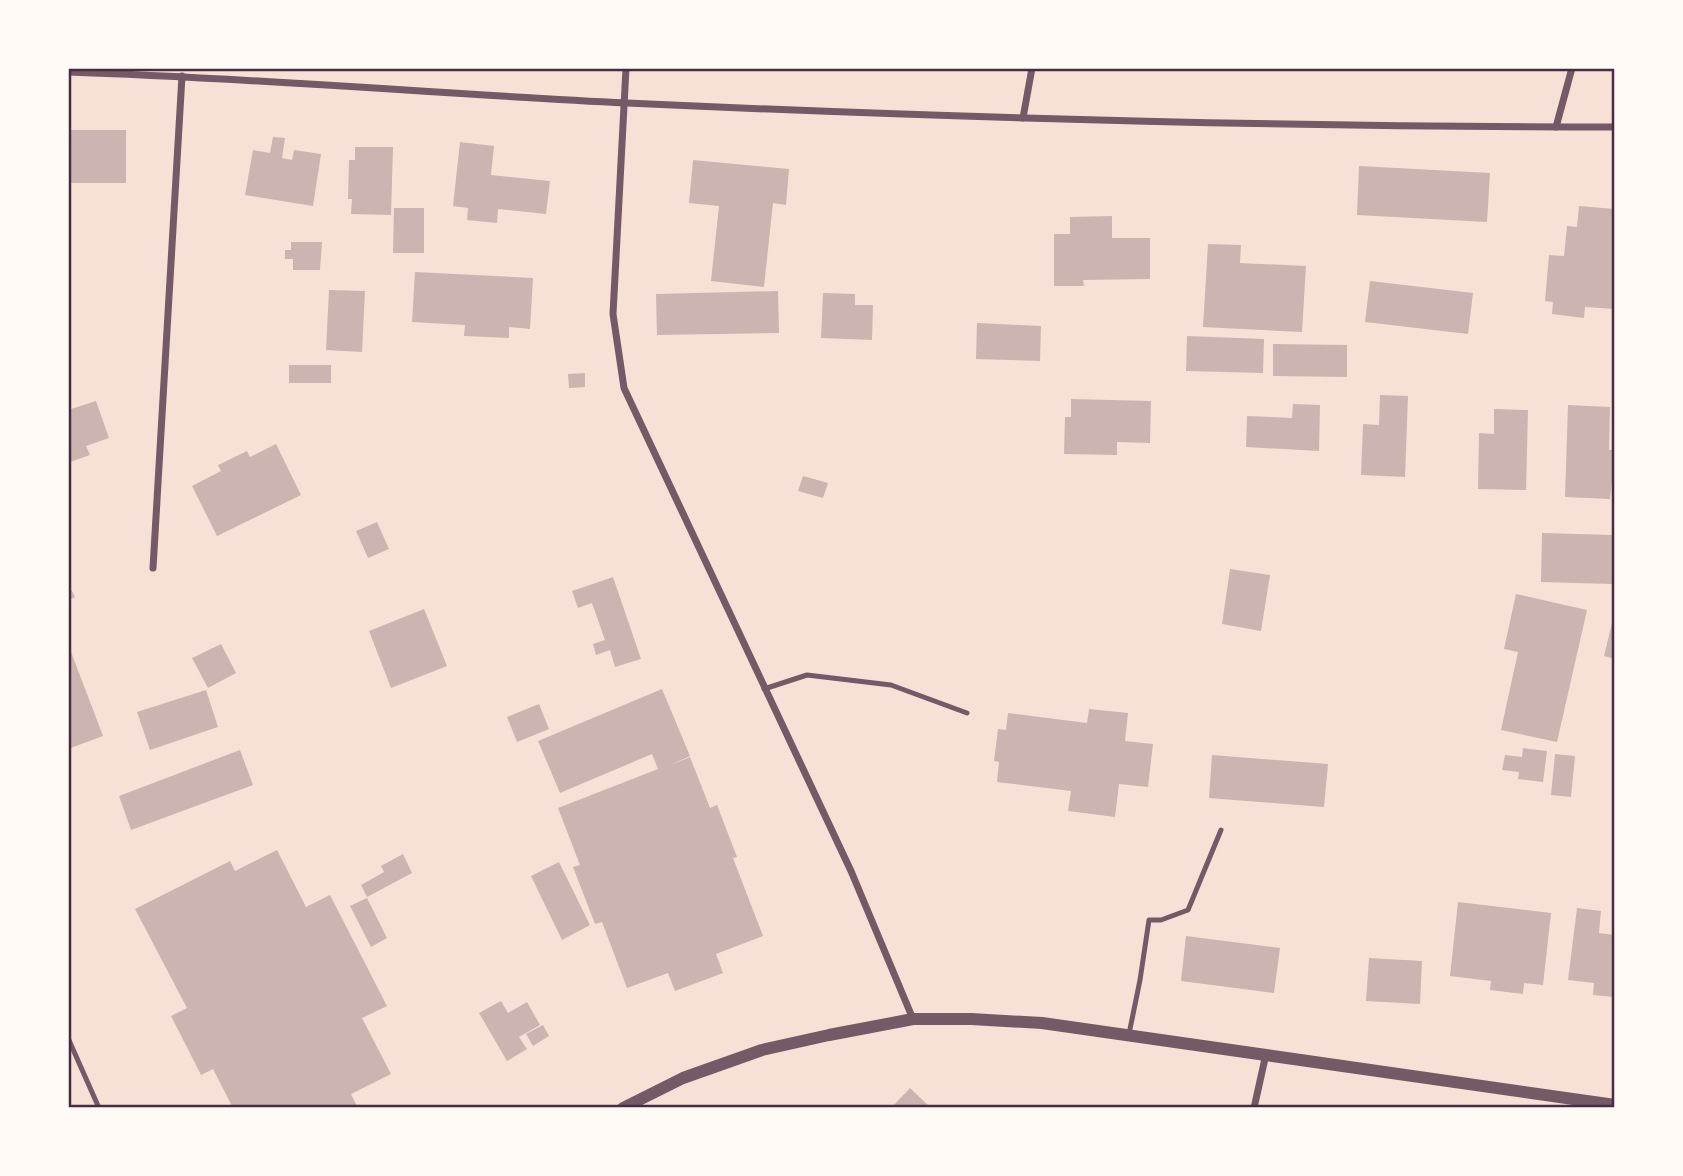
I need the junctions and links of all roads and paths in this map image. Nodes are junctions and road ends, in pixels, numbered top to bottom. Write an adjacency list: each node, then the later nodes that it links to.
1 (626, 68): 6 (street)
2 (1032, 68): 7 (street)
3 (1572, 68): 8 (street)
4 (68, 72): 5 (street)
5 (182, 76): 6 (street); 10 (street)
6 (624, 103): 7 (street); 11 (street)
7 (1023, 118): 8 (street)
8 (1556, 127): 9 (street)
9 (1615, 127)
10 (153, 568)
11 (764, 689): 12 (lane); 14 (street)
12 (967, 713)
13 (1221, 830): 15 (lane)
14 (913, 1019): 15 (street); 20 (street)
15 (1129, 1034): 17 (street)
16 (68, 1038): 19 (lane)
17 (1266, 1054): 18 (street); 21 (street)
18 (1615, 1105)
19 (99, 1108)
20 (623, 1108)
21 (1254, 1108)

